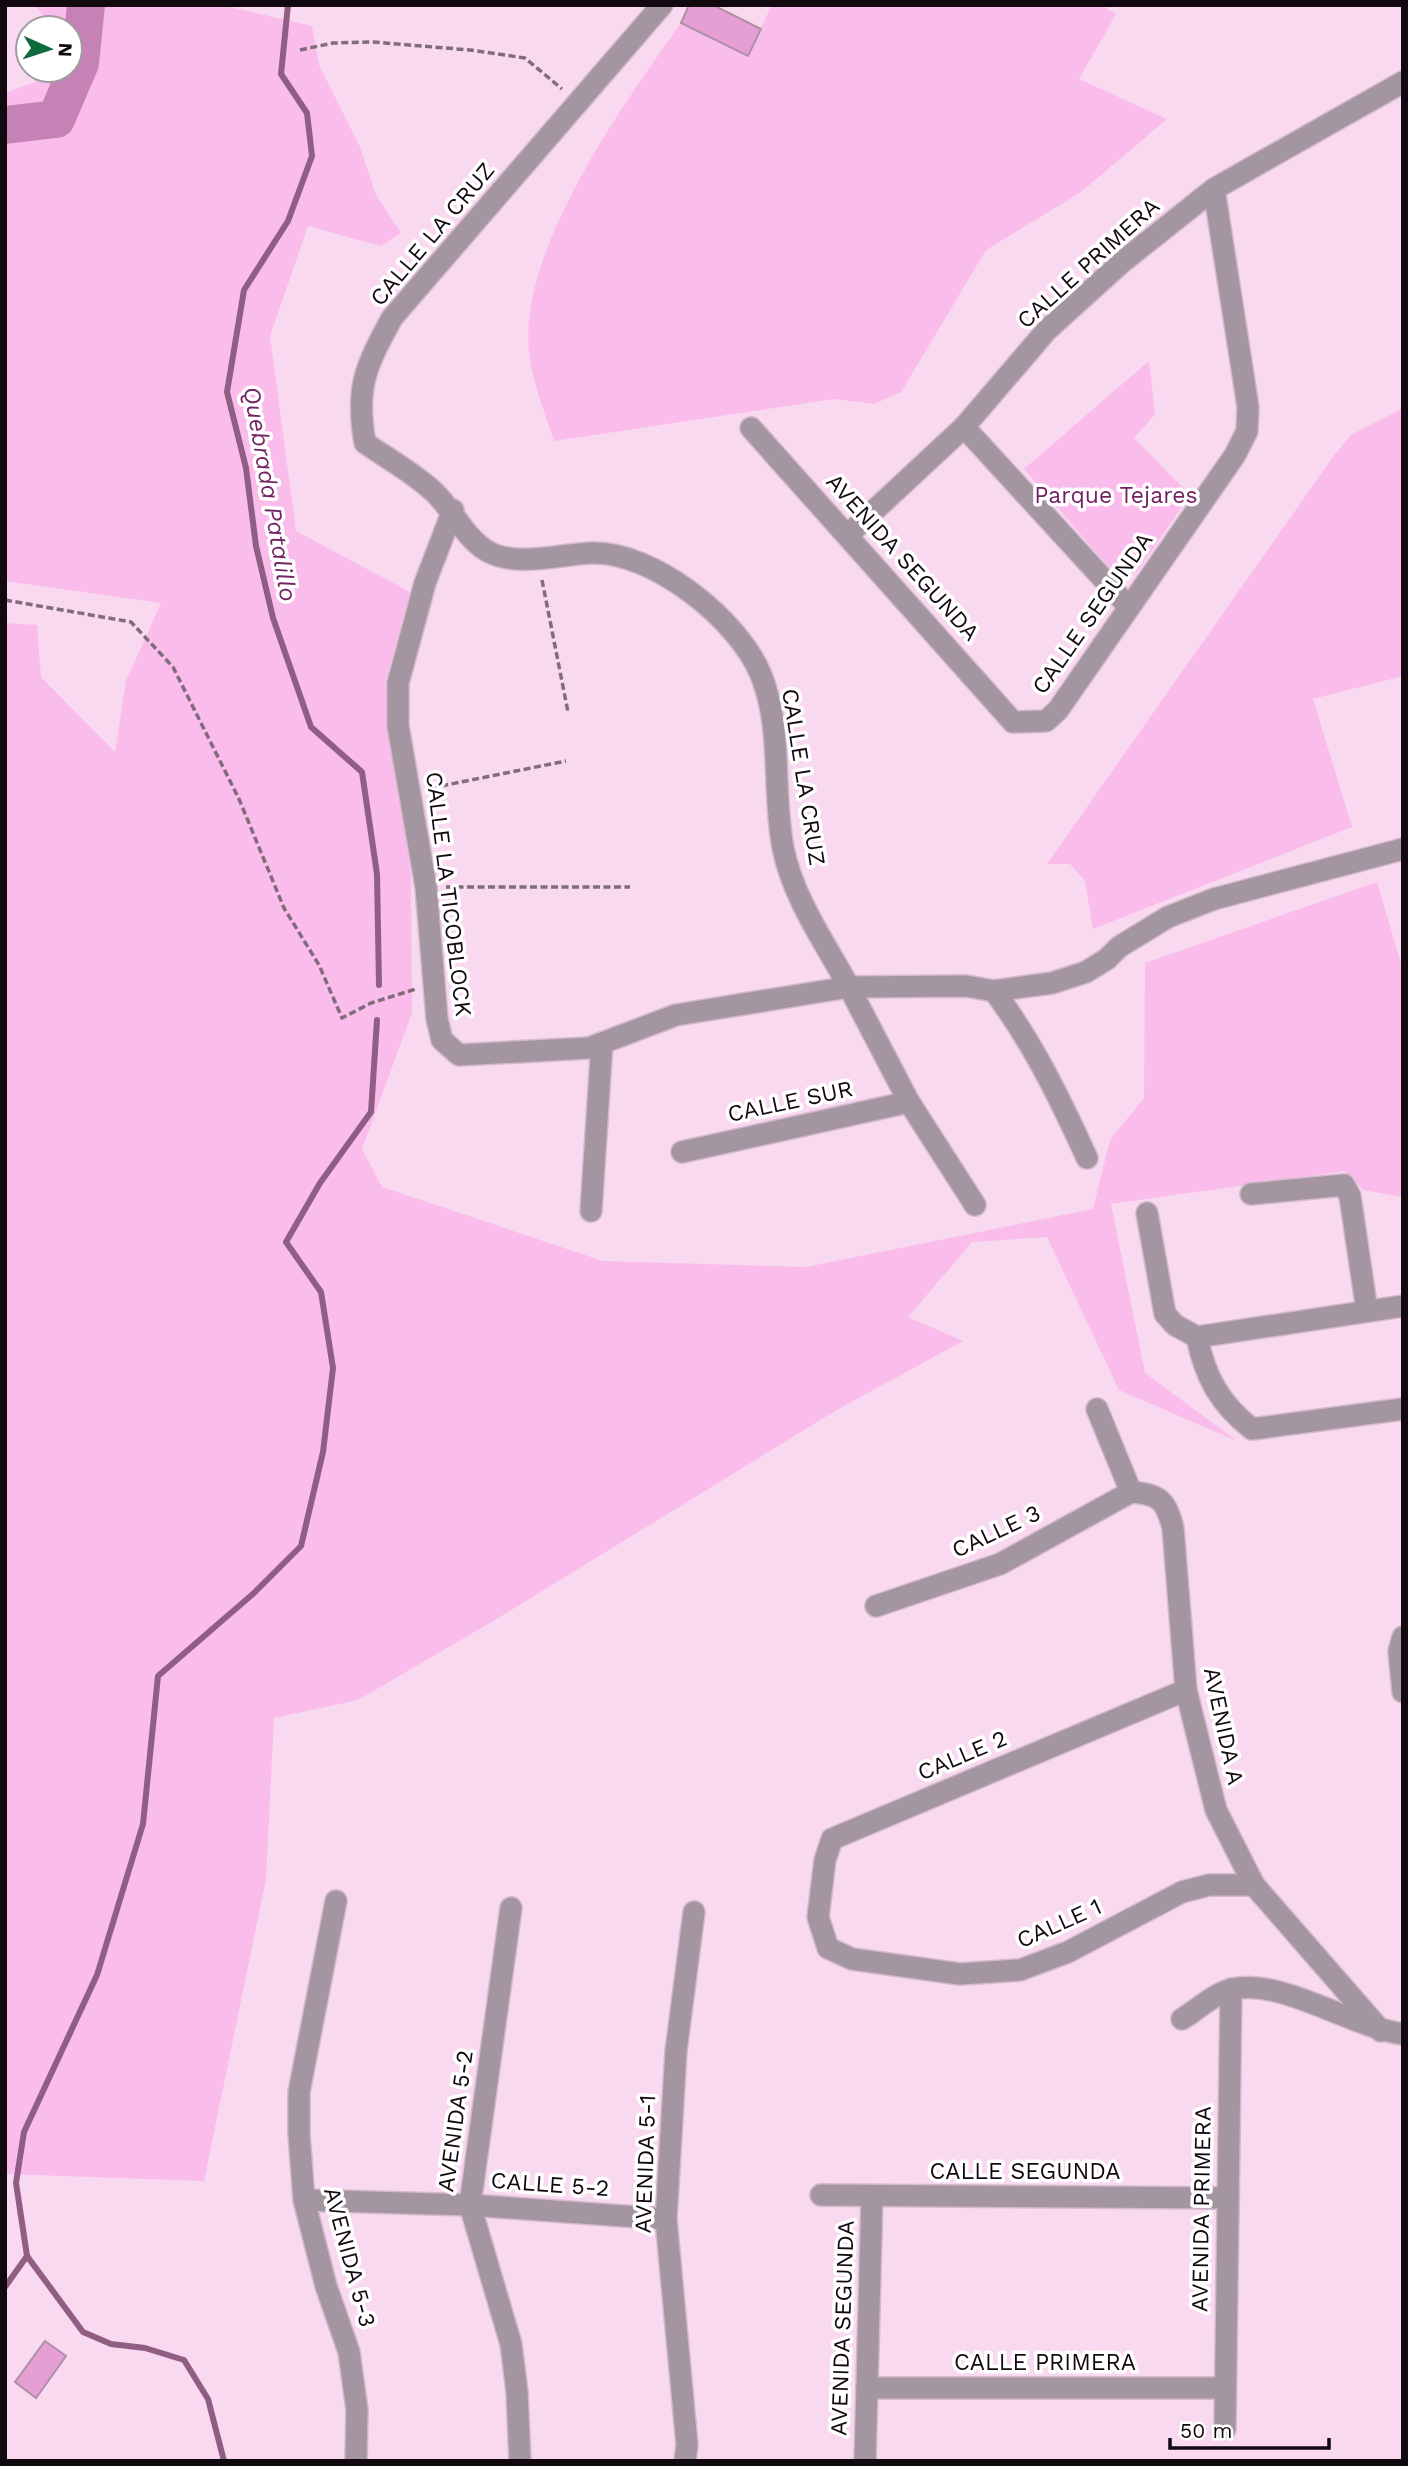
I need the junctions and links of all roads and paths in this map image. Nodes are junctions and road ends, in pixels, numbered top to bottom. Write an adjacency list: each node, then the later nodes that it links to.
1 (662, 5): 4 (street, CALLE LA CRUZ)
2 (300, 50): 4 (path)
3 (1403, 82): 5 (street, CALLE PRIMERA)
4 (579, 104): 8 (street, CALLE LA CRUZ)
5 (1214, 189): 6 (street, CALLE PRIMERA); 12 (street, CALLE SEGUNDA)
6 (964, 427): 9 (street, CALLE PRIMERA); 12 (street)
7 (751, 428): 9 (street, AVENIDA SEGUNDA)
8 (453, 510): 10 (street, CALLE LA CRUZ); 16 (street, CALLE LA TICOBLOCK)
9 (849, 534): 14 (street, AVENIDA SEGUNDA)
10 (538, 558): 13 (path); 21 (street, CALLE LA CRUZ)
11 (5, 600): 20 (path)
12 (1129, 607): 14 (street, CALLE SEGUNDA)
13 (568, 712)
14 (1013, 722)
15 (566, 761): 16 (path)
16 (411, 792): 18 (street, CALLE LA TICOBLOCK)
17 (1403, 849): 22 (street)
18 (426, 887): 19 (path); 20 (street, CALLE LA TICOBLOCK)
19 (630, 887)
20 (436, 982): 23 (street, CALLE LA TICOBLOCK)
21 (849, 987): 22 (street); 23 (street, CALLE LA TICOBLOCK); 24 (street, CALLE LA CRUZ)
22 (994, 991): 26 (street)
23 (602, 1043): 29 (street)
24 (909, 1102): 25 (street, CALLE SUR); 28 (street, CALLE LA CRUZ)
25 (682, 1152)
26 (1087, 1158)
27 (1251, 1194): 32 (street)
28 (975, 1205)
29 (591, 1211)
30 (1147, 1213): 33 (street)
31 (1403, 1306): 32 (street)
32 (1367, 1311): 33 (street)
33 (1197, 1337): 35 (street)
34 (1097, 1409): 36 (street)
35 (1403, 1409)
36 (1131, 1492): 37 (street, CALLE 3); 39 (street, AVENIDA A)
37 (876, 1606)
38 (1403, 1637): 40 (street)
39 (1186, 1690): 41 (street, AVENIDA A); 45 (street, CALLE 2)
40 (1403, 1692)
41 (1254, 1885): 45 (street, CALLE 1); 48 (street, AVENIDA A)
42 (336, 1901): 53 (street, AVENIDA 5-3)
43 (511, 1909): 54 (street, AVENIDA 5-2)
44 (694, 1912): 55 (street, AVENIDA 5-1)
45 (818, 1917)
46 (1231, 1989): 47 (street); 48 (street); 52 (street, AVENIDA PRIMERA)
47 (1182, 2019)
48 (1381, 2031): 49 (street)
49 (1403, 2035)
50 (821, 2194): 51 (street, CALLE SEGUNDA)
51 (872, 2196): 52 (street, CALLE SEGUNDA); 56 (street, AVENIDA SEGUNDA)
52 (1228, 2198): 57 (street, AVENIDA PRIMERA)
53 (304, 2200): 54 (street, CALLE 5-2); 59 (street, AVENIDA 5-3)
54 (470, 2205): 55 (street, CALLE 5-2); 60 (street, AVENIDA 5-2)
55 (666, 2219): 61 (street, AVENIDA 5-1)
56 (867, 2388): 57 (street, CALLE PRIMERA); 62 (street, AVENIDA SEGUNDA)
57 (1224, 2388): 58 (street, AVENIDA PRIMERA)
58 (1225, 2429)
59 (356, 2461)
60 (520, 2461)
61 (685, 2461)
62 (865, 2461)

